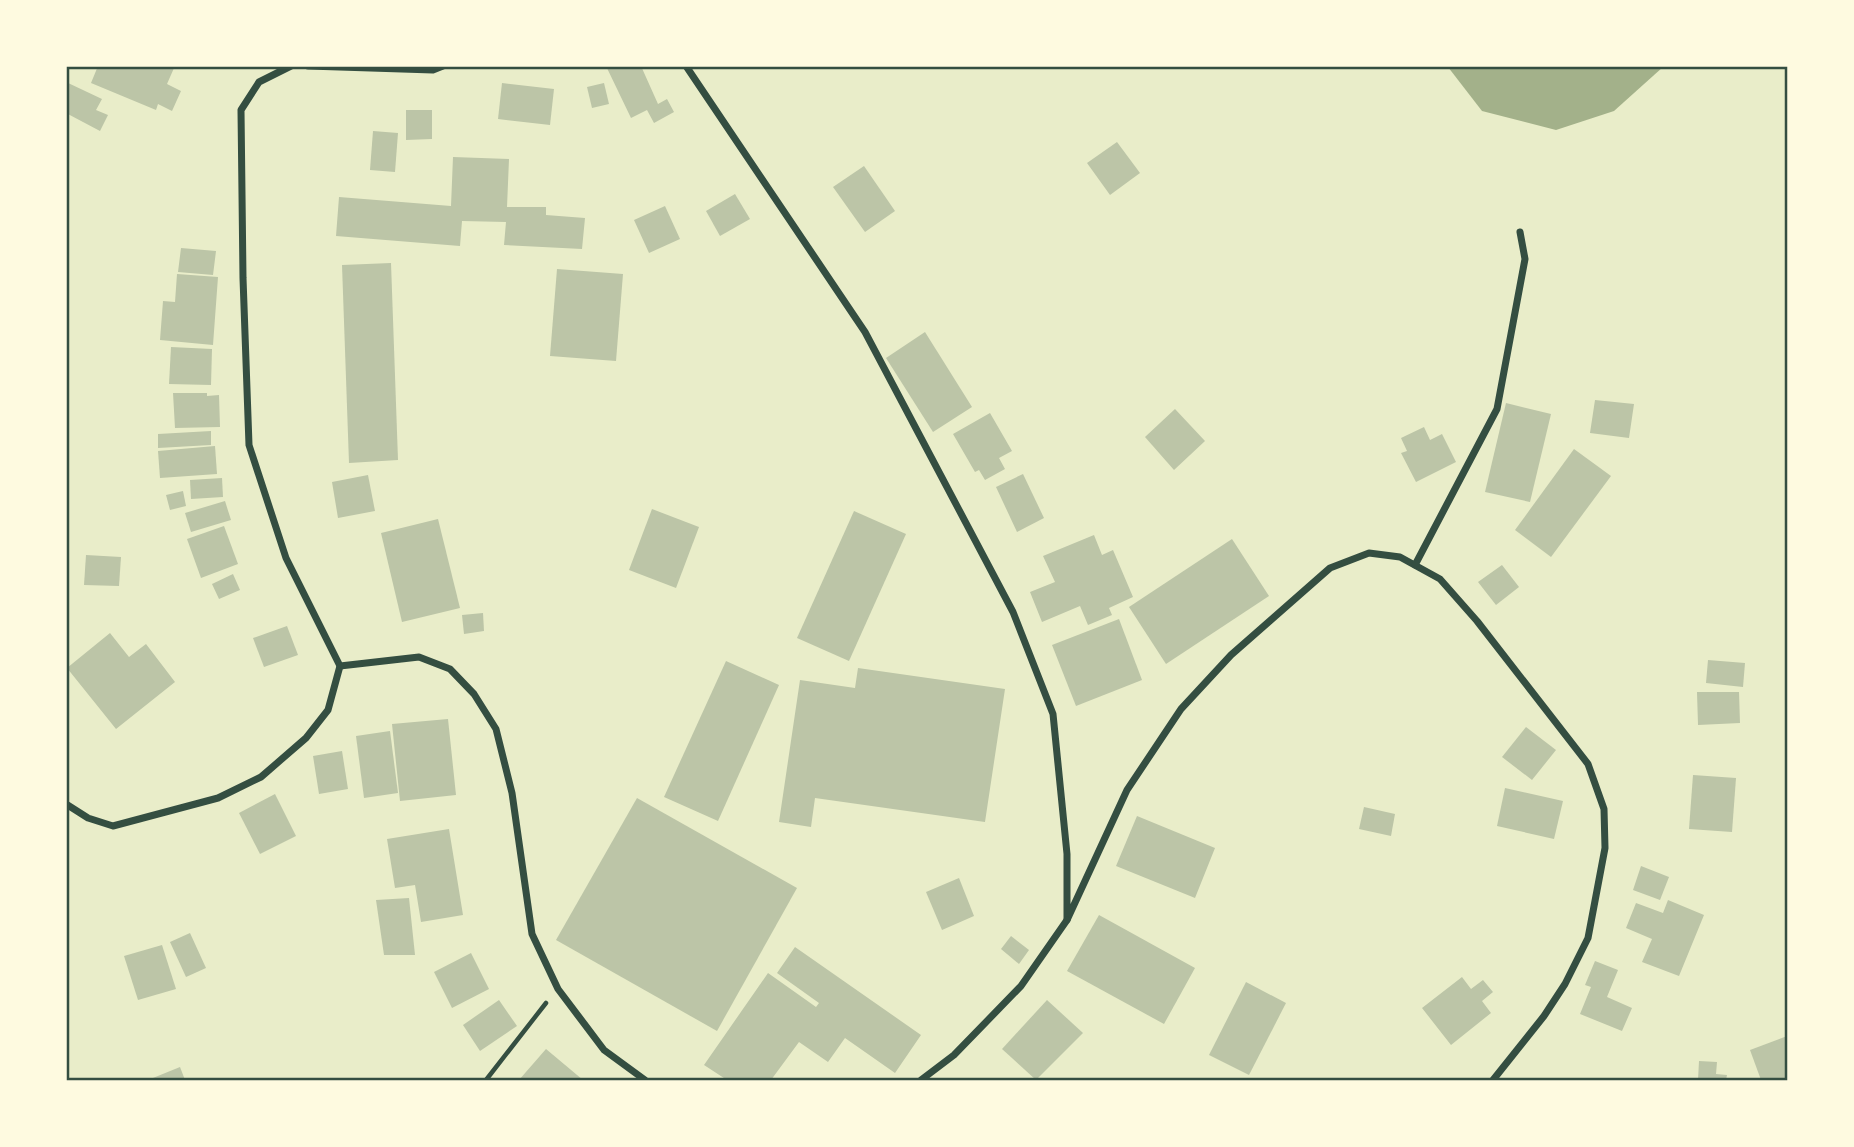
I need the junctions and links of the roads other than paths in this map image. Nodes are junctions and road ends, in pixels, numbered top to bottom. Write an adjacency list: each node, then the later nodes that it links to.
1 (291, 66): 7 (street)
2 (308, 66): 3 (street)
3 (443, 66)
4 (686, 66): 9 (street)
5 (1520, 232): 6 (street)
6 (1415, 565): 9 (street); 12 (street)
7 (340, 666): 8 (street); 10 (street)
8 (66, 804)
9 (1067, 920): 11 (street)
10 (645, 1080)
11 (921, 1080)
12 (1493, 1080)

